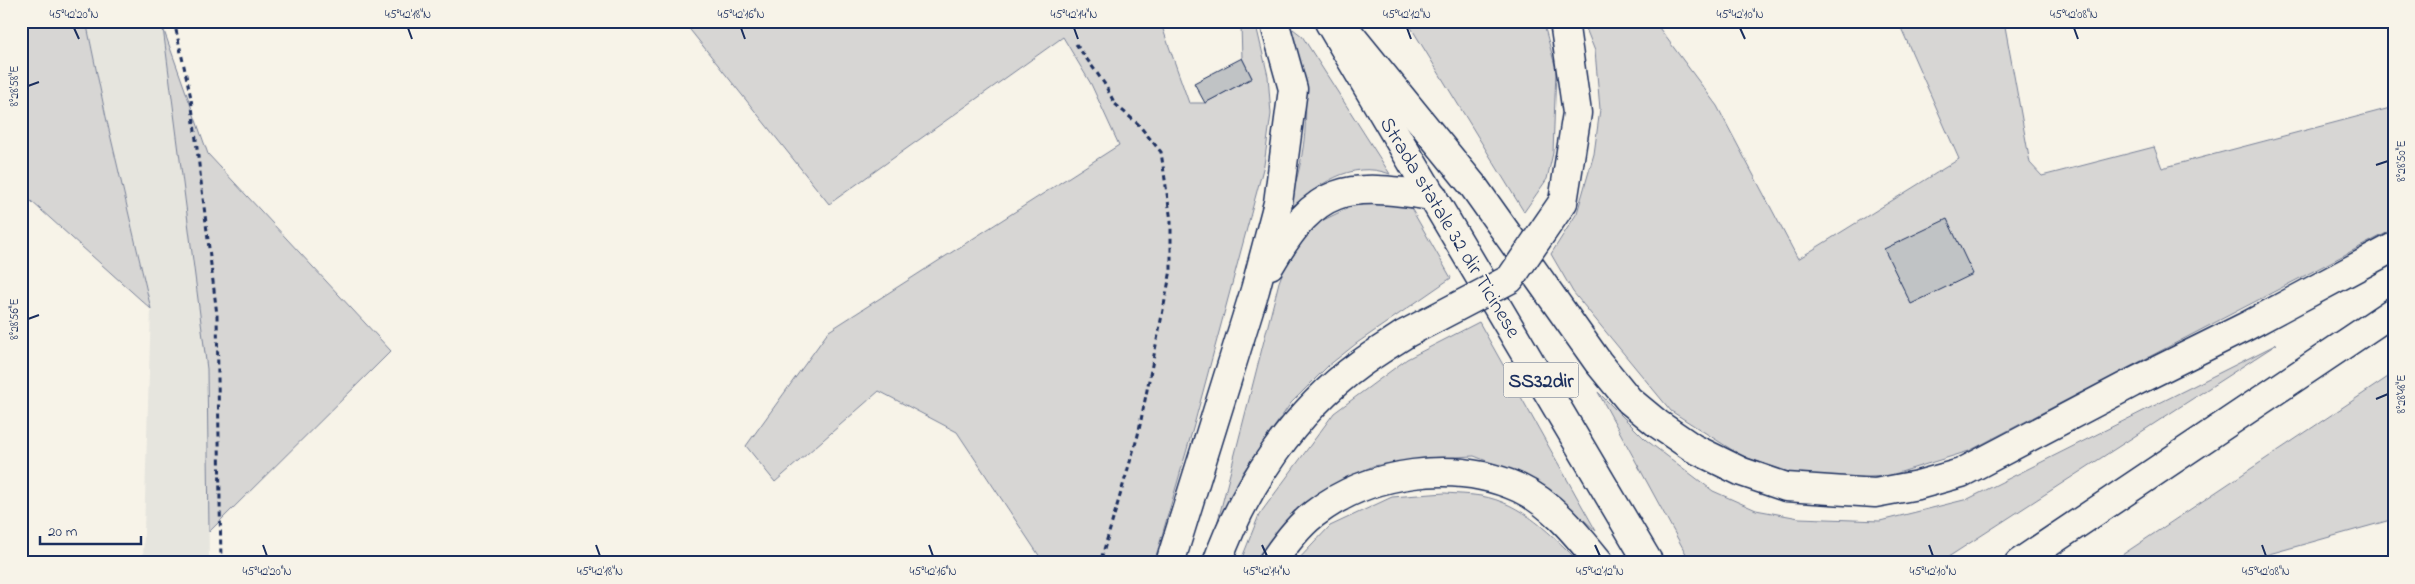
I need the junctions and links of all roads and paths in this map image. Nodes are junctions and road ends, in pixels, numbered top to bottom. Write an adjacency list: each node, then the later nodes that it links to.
1 (174, 21): 11 (path)
2 (1274, 21): 9 (main road)
3 (1328, 21): 7 (main road, Strada statale 32 dir Ticinese / SS32dir)
4 (1339, 21): 8 (main road)
5 (1564, 21): 14 (main road, bridge)
6 (1076, 44): 12 (path)
7 (1433, 196): 9 (main road); 17 (main road, Strada statale 32 dir Ticinese / SS32dir)
8 (2394, 247)
9 (1255, 290): 13 (main road)
10 (2394, 311): 18 (main road)
11 (221, 563)
12 (1100, 563)
13 (1170, 563)
14 (1217, 563)
15 (1272, 563): 16 (main road)
16 (1600, 563)
17 (1649, 563)
18 (2019, 563)

